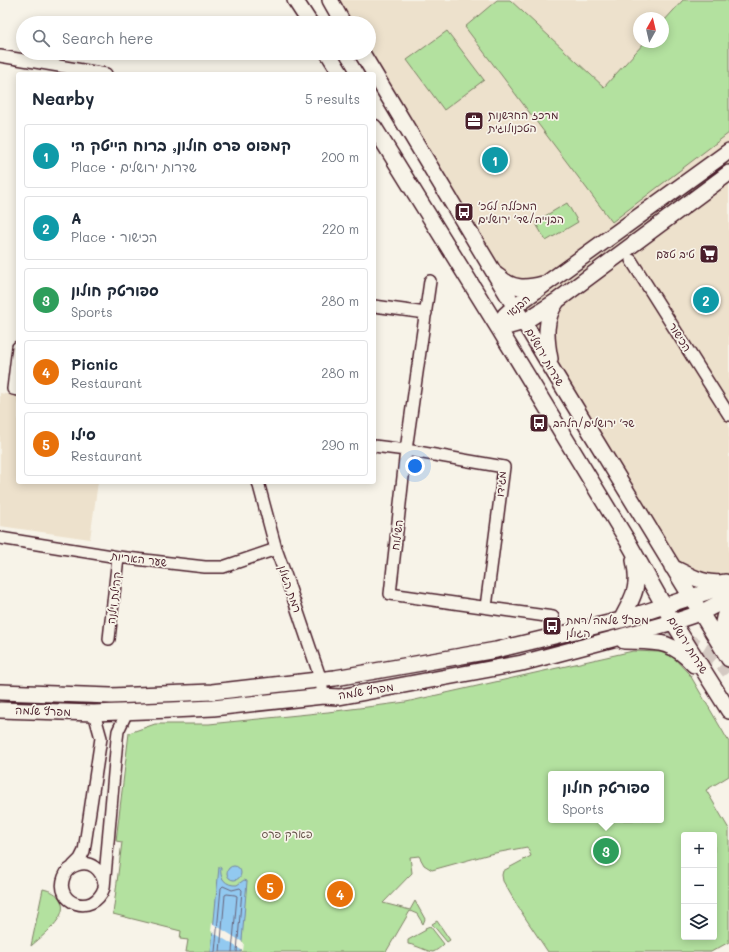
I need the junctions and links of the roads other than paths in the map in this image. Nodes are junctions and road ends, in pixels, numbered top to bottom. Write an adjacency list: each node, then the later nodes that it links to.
1 (295, 0): 3 (main road)
2 (330, 0): 4 (main road)
3 (305, 16)
4 (340, 16)
5 (0, 56): 6 (street)
6 (16, 59)
7 (24, 60): 10 (street)
8 (332, 60): 11 (main road)
9 (366, 60): 12 (main road, שדרות ירושלים)
10 (94, 72)
11 (340, 72)
12 (373, 72)
13 (376, 76): 20 (main road, שדרות ירושלים)
14 (376, 130): 28 (main road, שדרות ירושלים)
15 (729, 151): 22 (main road, הבנאי)
16 (729, 173): 17 (main road, הבנאי)
17 (636, 242): 18 (main road, הבנאי); 19 (main road)
18 (614, 258): 19 (main road); 23 (main road, הבנאי)
19 (632, 260): 32 (street, הכישור)
20 (492, 268): 22 (main road); 25 (main road, שדרות ירושלים)
21 (430, 281): 26 (street, השילוח)
22 (547, 283): 25 (main road, הבנאי)
23 (558, 300): 27 (main road, הבנאי); 29 (main road)
24 (376, 306): 26 (street)
25 (515, 306): 27 (main road, שדרות ירושלים); 28 (main road, הבנאי)
26 (426, 313): 34 (street, השילוח)
27 (524, 322): 28 (main road, הבנאי); 29 (main road, שדרות ירושלים)
28 (499, 329): 37 (main road, שדרות ירושלים)
29 (552, 369): 40 (main road, שדרות ירושלים)
30 (16, 375): 31 (street)
31 (15, 389)
32 (729, 415)
33 (376, 446): 34 (street, מגידו)
34 (406, 450): 46 (street, מגידו); 46 (street, השילוח)
35 (259, 484): 38 (street, רמת הגולן)
36 (0, 538): 39 (street, שער האריות)
37 (627, 540): 44 (main road, שדרות ירושלים); 49 (main road)
38 (276, 549): 39 (street, שער האריות); 56 (street, רמת הגולן)
39 (118, 556): 52 (street, קהילת וילנה)
40 (672, 567): 41 (main road); 42 (main road, שדרות ירושלים)
41 (729, 582): 42 (main road, מפרץ שלמה)
42 (691, 597): 44 (main road, מפרץ שלמה); 47 (main road, שדרות ירושלים)
43 (729, 598): 47 (main road, מפרץ שלמה)
44 (665, 606): 49 (main road, מפרץ שלמה); 50 (main road, שדרות ירושלים)
45 (729, 606): 53 (main road)
46 (486, 607): 48 (street, השילוח)
47 (700, 613): 50 (main road, מפרץ שלמה); 54 (main road, שדרות ירושלים)
48 (553, 617)
49 (621, 620): 55 (main road, מפרץ שלמה)
50 (673, 622): 51 (main road, מפרץ שלמה); 57 (main road, שדרות ירושלים)
51 (610, 637): 55 (main road); 57 (main road); 59 (main road, מפרץ שלמה)
52 (109, 639)
53 (729, 654)
54 (729, 659)
55 (418, 664): 56 (main road, מפרץ שלמה)
56 (321, 680): 58 (main road, מפרץ שלמה); 59 (street, רמת הגולן)
57 (715, 688): 61 (main road, שדרות ירושלים)
58 (0, 692)
59 (323, 696): 62 (main road, מפרץ שלמה)
60 (0, 710): 63 (main road, מפרץ שלמה)
61 (729, 711)
62 (127, 712): 63 (main road, מפרץ שלמה); 65 (street)
63 (94, 713): 64 (street)
64 (74, 866): 65 (street); 65 (street)
65 (104, 883)

